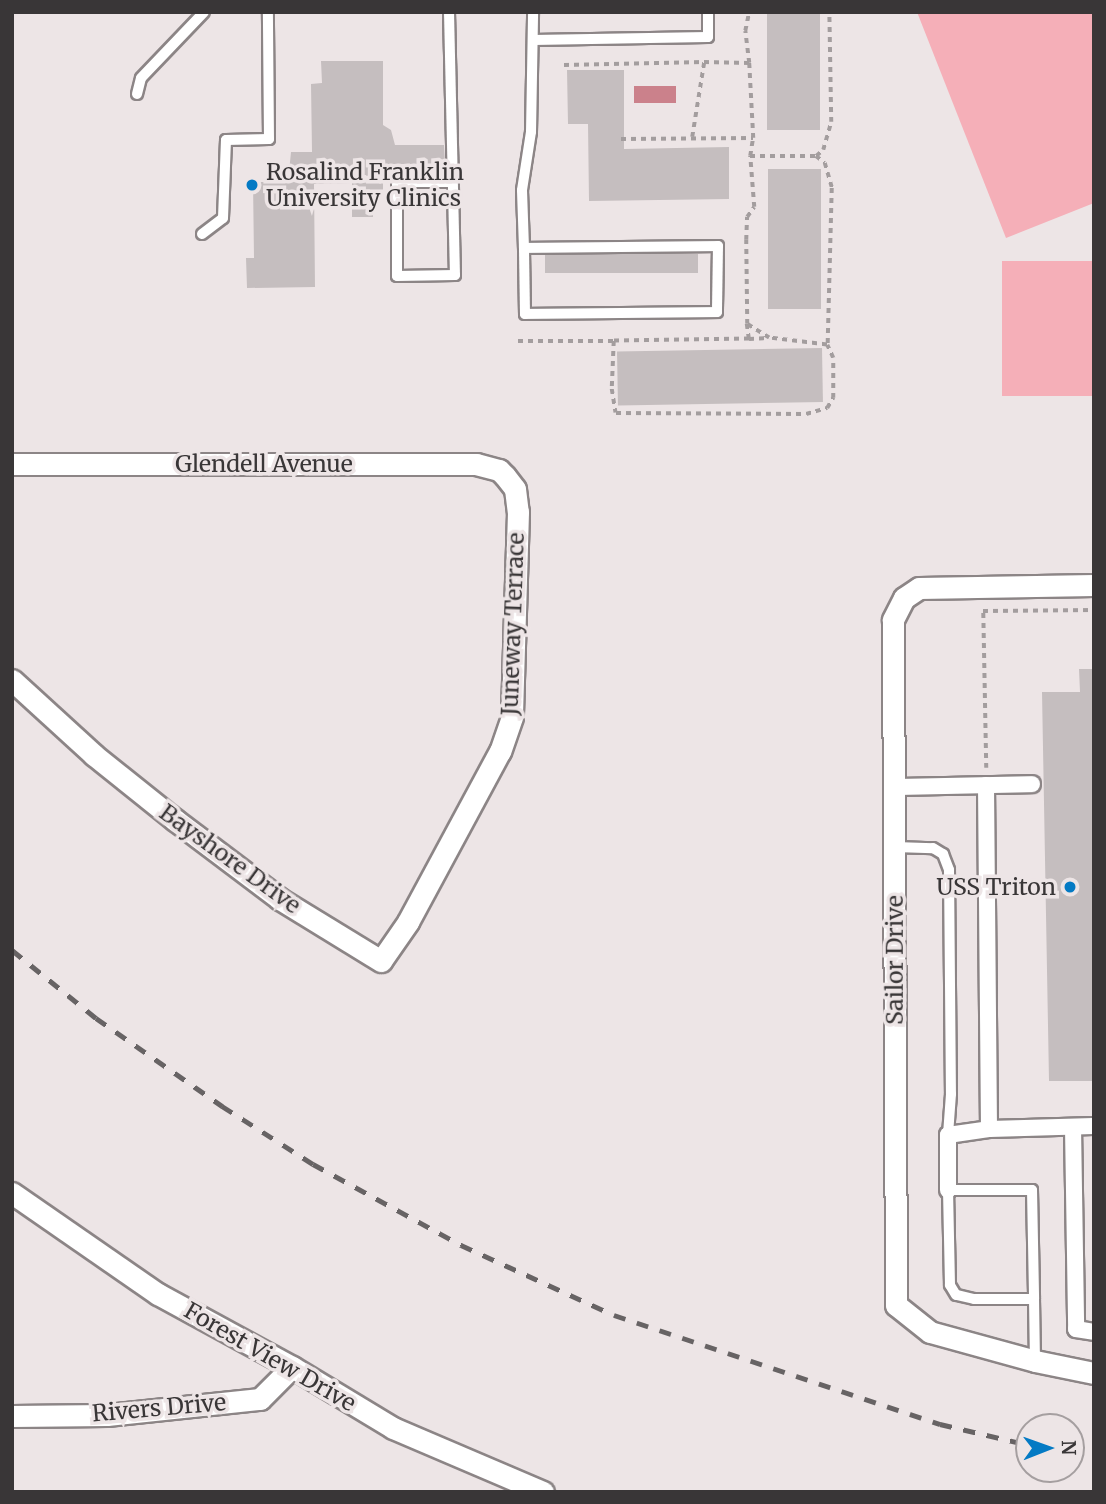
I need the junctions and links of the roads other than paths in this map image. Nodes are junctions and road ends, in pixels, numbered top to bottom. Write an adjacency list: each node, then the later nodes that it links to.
1 (204, 12): 7 (lane)
2 (268, 12): 9 (lane)
3 (449, 12): 8 (lane)
4 (533, 12): 6 (lane)
5 (708, 12): 6 (lane)
6 (533, 40): 10 (lane)
7 (137, 94)
8 (452, 182): 8 (lane)
9 (202, 234)
10 (524, 248): 10 (lane)
11 (12, 464): 12 (street, Glendell Avenue)
12 (509, 481): 19 (street, Juneway Terrace)
13 (1094, 585): 17 (street, Sailor Drive)
14 (12, 680): 19 (street, Bayshore Drive)
15 (1032, 784): 16 (street)
16 (986, 785): 17 (street); 22 (street)
17 (894, 787): 18 (street, Sailor Drive)
18 (895, 848): 23 (lane); 28 (street, Sailor Drive)
19 (432, 876)
20 (1094, 1126): 21 (street)
21 (1073, 1127): 22 (street); 27 (street)
22 (989, 1129): 23 (street)
23 (947, 1135): 24 (street)
24 (948, 1190): 26 (lane); 26 (lane)
25 (12, 1193): 29 (street, Forest View Drive)
26 (1034, 1299): 28 (lane)
27 (1094, 1332)
28 (1035, 1362): 30 (street, Sailor Drive)
29 (292, 1367): 31 (street, Rivers Drive); 32 (street, Forest View Drive)
30 (1094, 1373)
31 (12, 1416)
32 (543, 1492)

